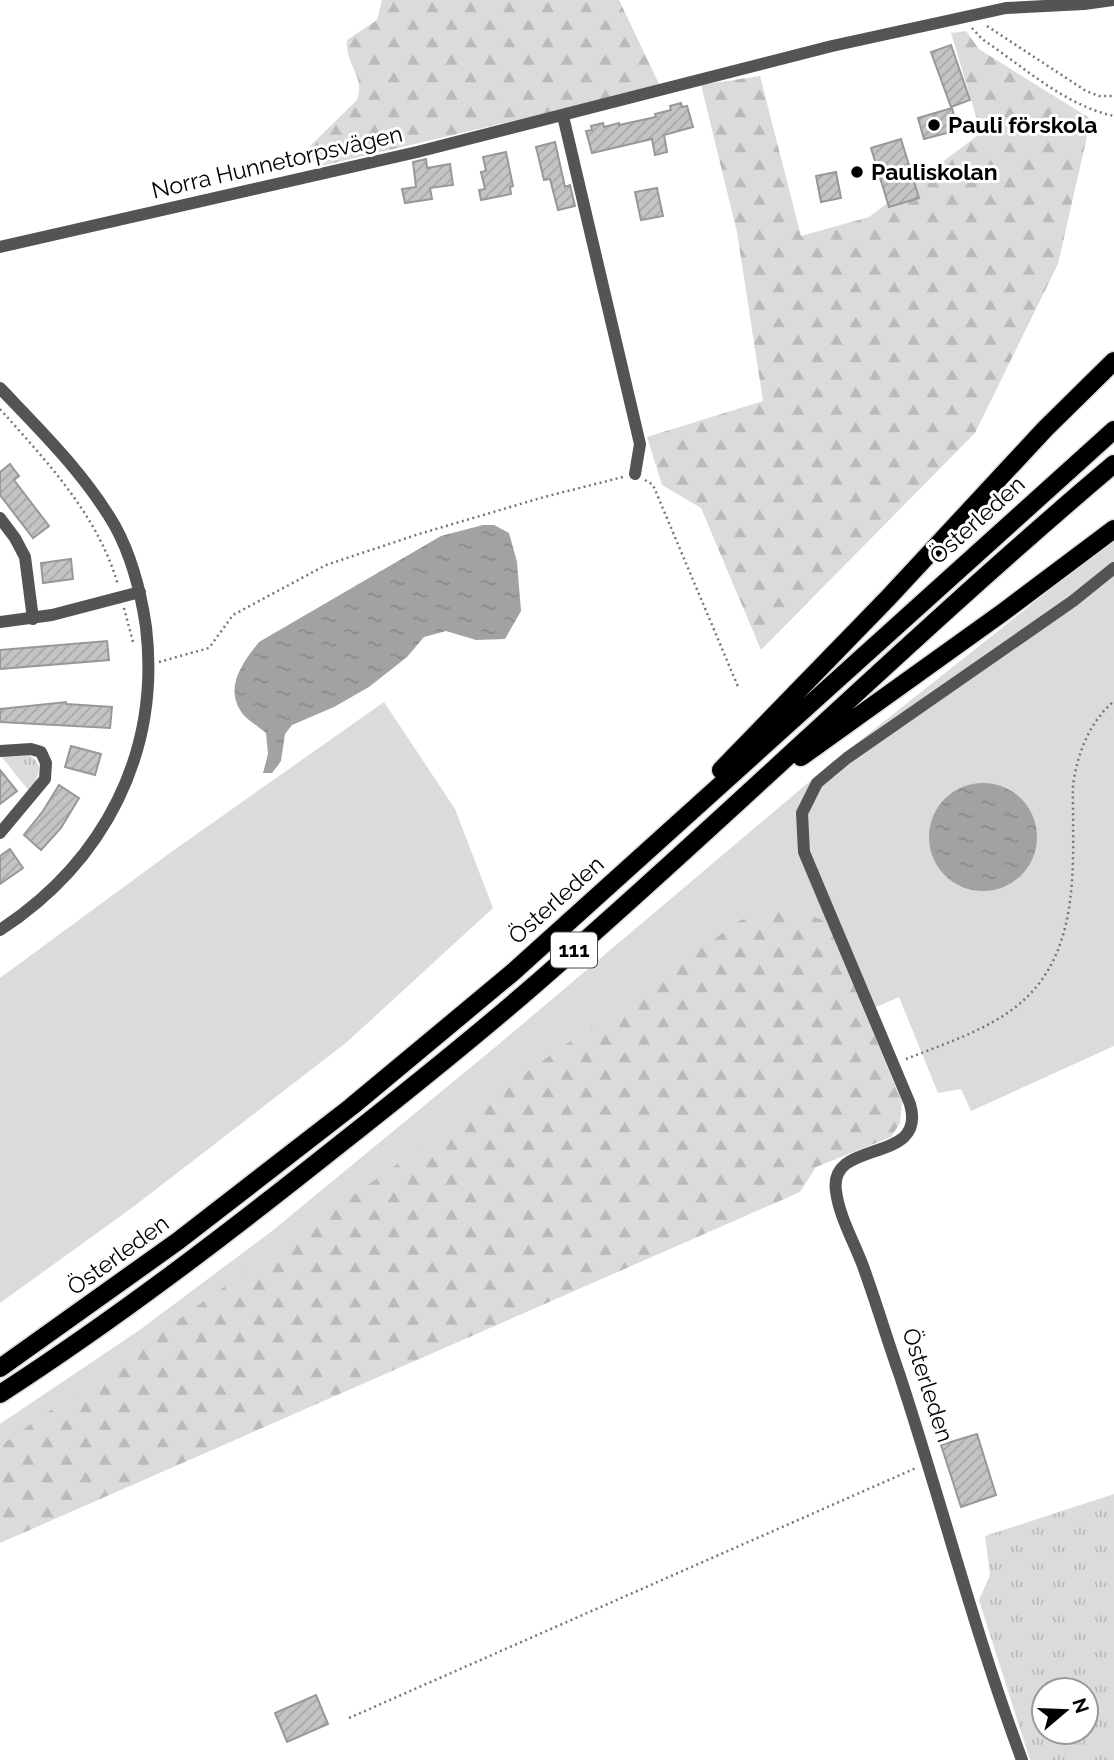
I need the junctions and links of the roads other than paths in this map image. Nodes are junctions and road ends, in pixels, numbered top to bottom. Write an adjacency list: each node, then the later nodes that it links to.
1 (1113, 0): 2 (street, Norra Hunnetorpsvägen)
2 (564, 116): 3 (street, Norra Hunnetorpsvägen); 8 (street)
3 (0, 247)
4 (1114, 361): 18 (main road)
5 (0, 388): 12 (street)
6 (1114, 430): 18 (main road, Österleden / 111)
7 (1114, 464): 16 (main road, Österleden / 111)
8 (635, 474)
9 (0, 518): 13 (street)
10 (1114, 529): 16 (main road)
11 (1114, 568): 22 (street, Österleden)
12 (140, 592): 13 (street); 19 (street)
13 (33, 619): 14 (street)
14 (0, 622)
15 (0, 751): 17 (street)
16 (747, 795): 21 (main road, Österleden / 111)
17 (0, 833)
18 (636, 861): 20 (main road, Österleden / 111)
19 (2, 925)
20 (0, 1368)
21 (0, 1394)
22 (1022, 1760)

